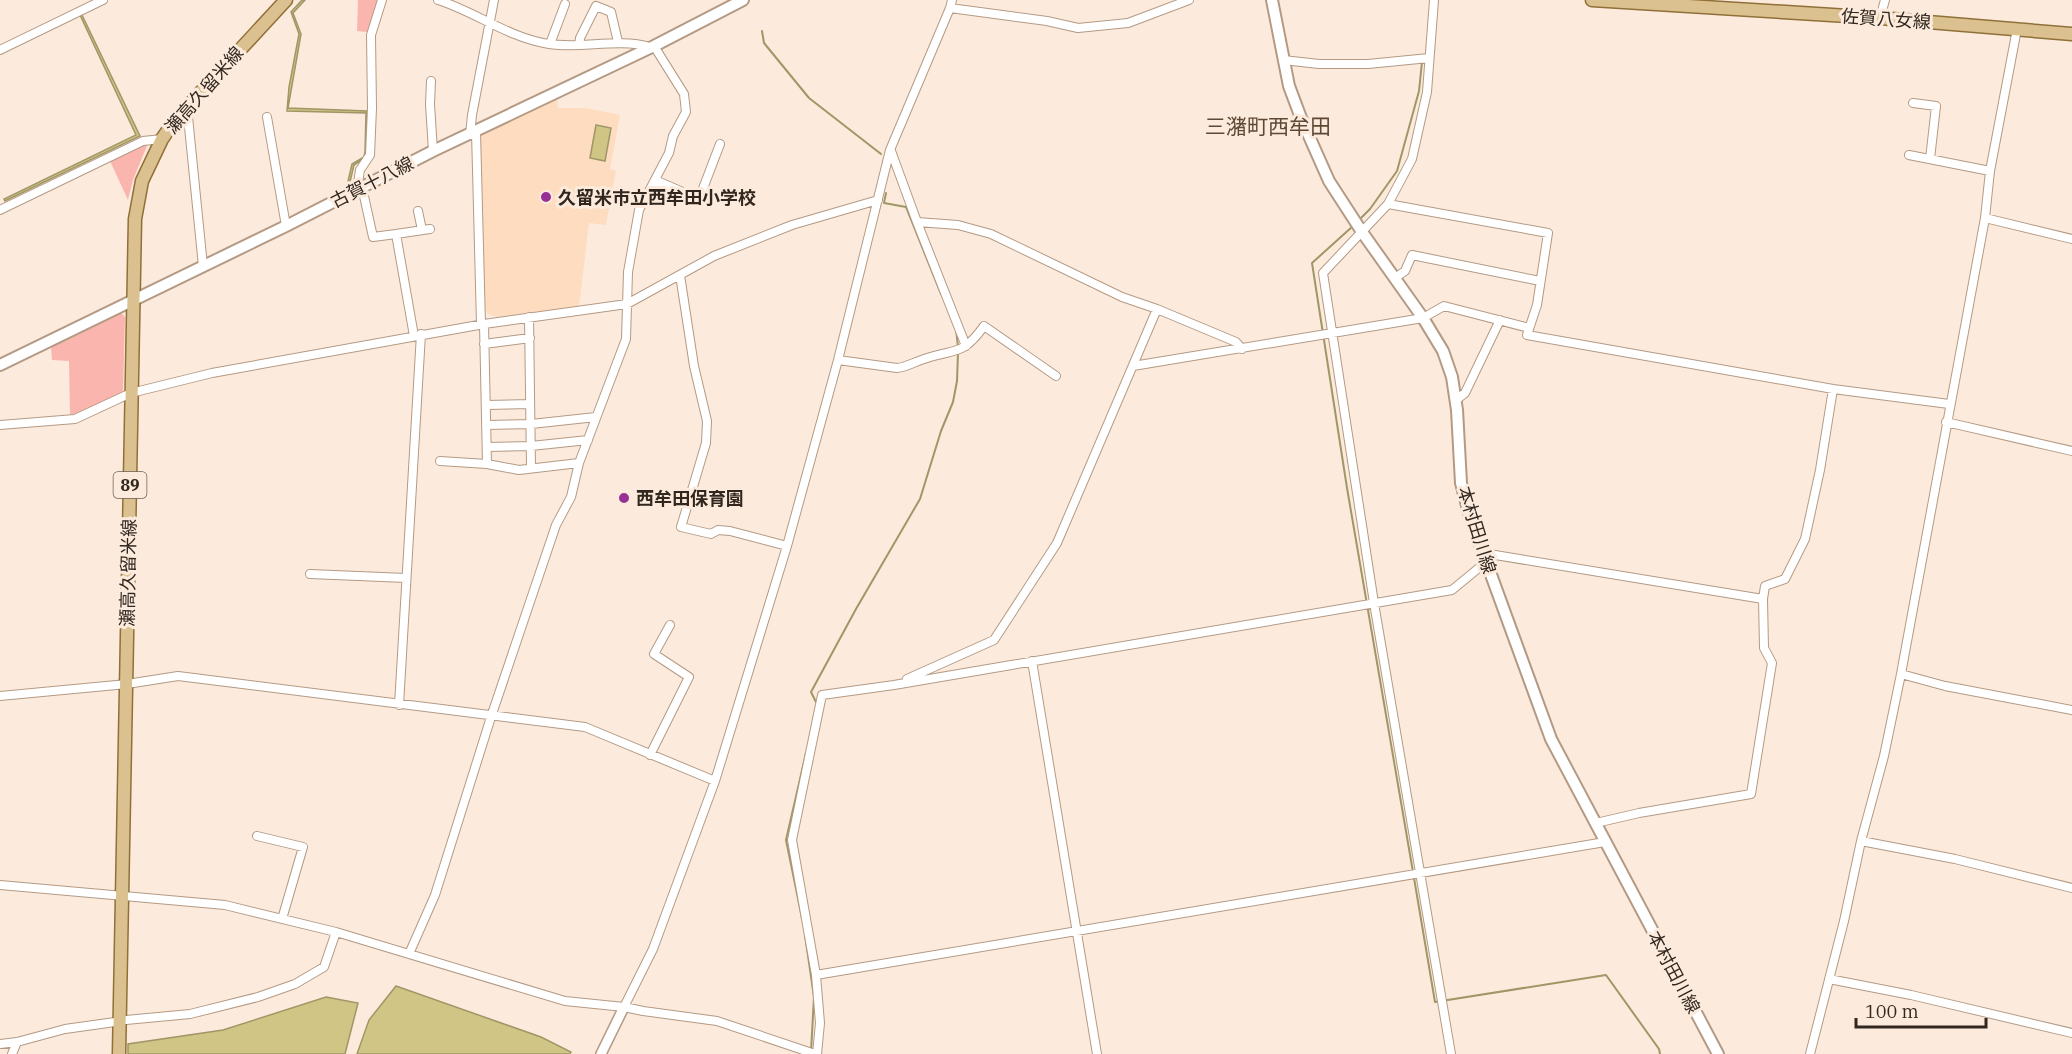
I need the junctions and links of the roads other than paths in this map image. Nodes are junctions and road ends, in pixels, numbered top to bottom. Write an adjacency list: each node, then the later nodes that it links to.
1 (104, 0): 23 (street)
2 (286, 0): 28 (main road, 瀬高久留米線 / 89)
3 (382, 0): 39 (street)
4 (438, 0): 16 (street)
5 (494, 0): 16 (street)
6 (743, 0): 22 (main road, 古賀十八線)
7 (1189, 0): 14 (street)
8 (1272, 0): 25 (main road, 本村田川線)
9 (1434, 0): 24 (street)
10 (1592, 0): 12 (main road, 佐賀八女線)
11 (1885, 0): 15 (street)
12 (1622, 1): 15 (main road, 佐賀八女線)
13 (565, 4): 20 (street)
14 (951, 4): 33 (street)
15 (1881, 18): 17 (main road, 佐賀八女線)
16 (490, 23): 20 (street); 30 (street)
17 (2017, 29): 18 (main road, 佐賀八女線); 37 (street)
18 (2072, 34)
19 (618, 42): 21 (street); 21 (street); 22 (street)
20 (550, 44): 21 (street)
21 (579, 45)
22 (652, 47): 30 (main road, 古賀十八線); 38 (street)
23 (0, 50)
24 (1429, 58): 25 (street); 41 (street)
25 (1283, 60): 47 (main road, 本村田川線)
26 (431, 81): 34 (street)
27 (1913, 103): 36 (street)
28 (187, 106): 31 (main road, 瀬高久留米線 / 89); 50 (street)
29 (267, 117): 46 (street)
30 (473, 134): 34 (main road, 古賀十八線); 60 (street)
31 (162, 139): 42 (street); 54 (main road, 瀬高久留米線 / 89)
32 (720, 144): 38 (street)
33 (890, 150): 40 (street); 45 (street)
34 (434, 151): 39 (main road, 古賀十八線)
35 (1910, 155): 36 (street)
36 (1930, 159): 37 (street)
37 (1990, 171): 44 (street)
38 (655, 180): 55 (street)
39 (359, 188): 46 (main road, 古賀十八線); 48 (street)
40 (878, 200): 51 (street); 68 (street)
41 (1388, 204): 47 (street); 53 (street)
42 (0, 210)
43 (418, 211): 48 (street)
44 (1984, 218): 49 (street); 76 (street)
45 (917, 222): 56 (street); 66 (street)
46 (286, 226): 50 (main road, 古賀十八線)
47 (1362, 232): 52 (main road, 本村田川線); 62 (street)
48 (396, 234): 63 (street)
49 (2072, 239)
50 (203, 267): 54 (main road, 古賀十八線)
51 (680, 275): 55 (street); 91 (street)
52 (1395, 278): 53 (street); 58 (main road, 本村田川線)
53 (1540, 281): 61 (street)
54 (132, 301): 69 (main road, 古賀十八線); 73 (main road, 瀬高久留米線 / 89)
55 (627, 304): 57 (street); 78 (street)
56 (1157, 309): 67 (street); 70 (street)
57 (529, 317): 60 (street); 64 (street)
58 (1423, 318): 59 (street); 62 (street); 74 (main road, 本村田川線)
59 (1500, 320): 61 (street); 74 (street)
60 (482, 324): 63 (street); 65 (street)
61 (1529, 328): 72 (street)
62 (1331, 334): 67 (street); 96 (street)
63 (417, 335): 73 (street); 94 (street)
64 (530, 338): 65 (street); 75 (street)
65 (484, 344): 77 (street)
66 (966, 346): 68 (street); 71 (street)
67 (1242, 349): 70 (street)
68 (838, 360): 91 (street)
69 (0, 365)
70 (1132, 366): 101 (street)
71 (1056, 376)
72 (1833, 389): 76 (street); 95 (street)
73 (131, 393): 81 (street); 100 (main road, 瀬高久留米線 / 89)
74 (1456, 400): 92 (main road, 本村田川線)
75 (530, 404): 77 (street); 80 (street)
76 (1949, 404): 79 (street)
77 (486, 405): 82 (street)
78 (596, 417): 80 (street); 83 (street)
79 (1946, 422): 86 (street); 99 (street)
80 (531, 424): 82 (street); 84 (street)
81 (0, 425)
82 (486, 425): 85 (street)
83 (588, 440): 84 (street); 88 (street)
84 (531, 446): 85 (street); 90 (street)
85 (487, 447): 89 (street)
86 (2072, 451)
87 (440, 460): 89 (street)
88 (579, 463): 90 (street); 105 (street)
89 (487, 464): 90 (street)
90 (531, 468)
91 (787, 546): 107 (street)
92 (1484, 558): 95 (street); 96 (street); 108 (main road, 本村田川線)
93 (310, 573): 94 (street)
94 (406, 578): 103 (street)
95 (1763, 599): 108 (street)
96 (1374, 603): 98 (street); 112 (street)
97 (670, 625): 106 (street)
98 (1032, 661): 101 (street); 117 (street)
99 (1901, 674): 104 (street); 110 (street)
100 (127, 684): 102 (street); 103 (street); 115 (main road, 瀬高久留米線 / 89)
101 (894, 685): 120 (street)
102 (0, 696)
103 (399, 705): 105 (street)
104 (2072, 710)
105 (490, 717): 106 (street); 119 (street)
106 (650, 755): 107 (street)
107 (715, 780): 122 (street)
108 (1596, 824): 111 (main road, 本村田川線)
109 (257, 836): 116 (street)
110 (1861, 841): 114 (street); 121 (street)
111 (1605, 842): 112 (street); 133 (main road, 本村田川線)
112 (1419, 874): 117 (street); 132 (street)
113 (0, 885): 115 (street)
114 (2072, 888)
115 (122, 896): 116 (street); 123 (main road, 瀬高久留米線 / 89)
116 (282, 919): 118 (street)
117 (1077, 931): 120 (street); 131 (street)
118 (336, 932): 119 (street); 123 (street)
119 (410, 954): 122 (street)
120 (816, 975): 130 (street)
121 (1829, 979): 124 (street); 134 (street)
122 (624, 1007): 129 (street); 130 (street)
123 (120, 1022): 125 (street); 128 (main road, 瀬高久留米線 / 89)
124 (2072, 1033)
125 (17, 1042): 126 (street); 127 (street)
126 (0, 1044)
127 (12, 1054)
128 (119, 1054)
129 (601, 1054)
130 (816, 1054)
131 (1097, 1054)
132 (1451, 1054)
133 (1718, 1054)
134 (1810, 1054)

